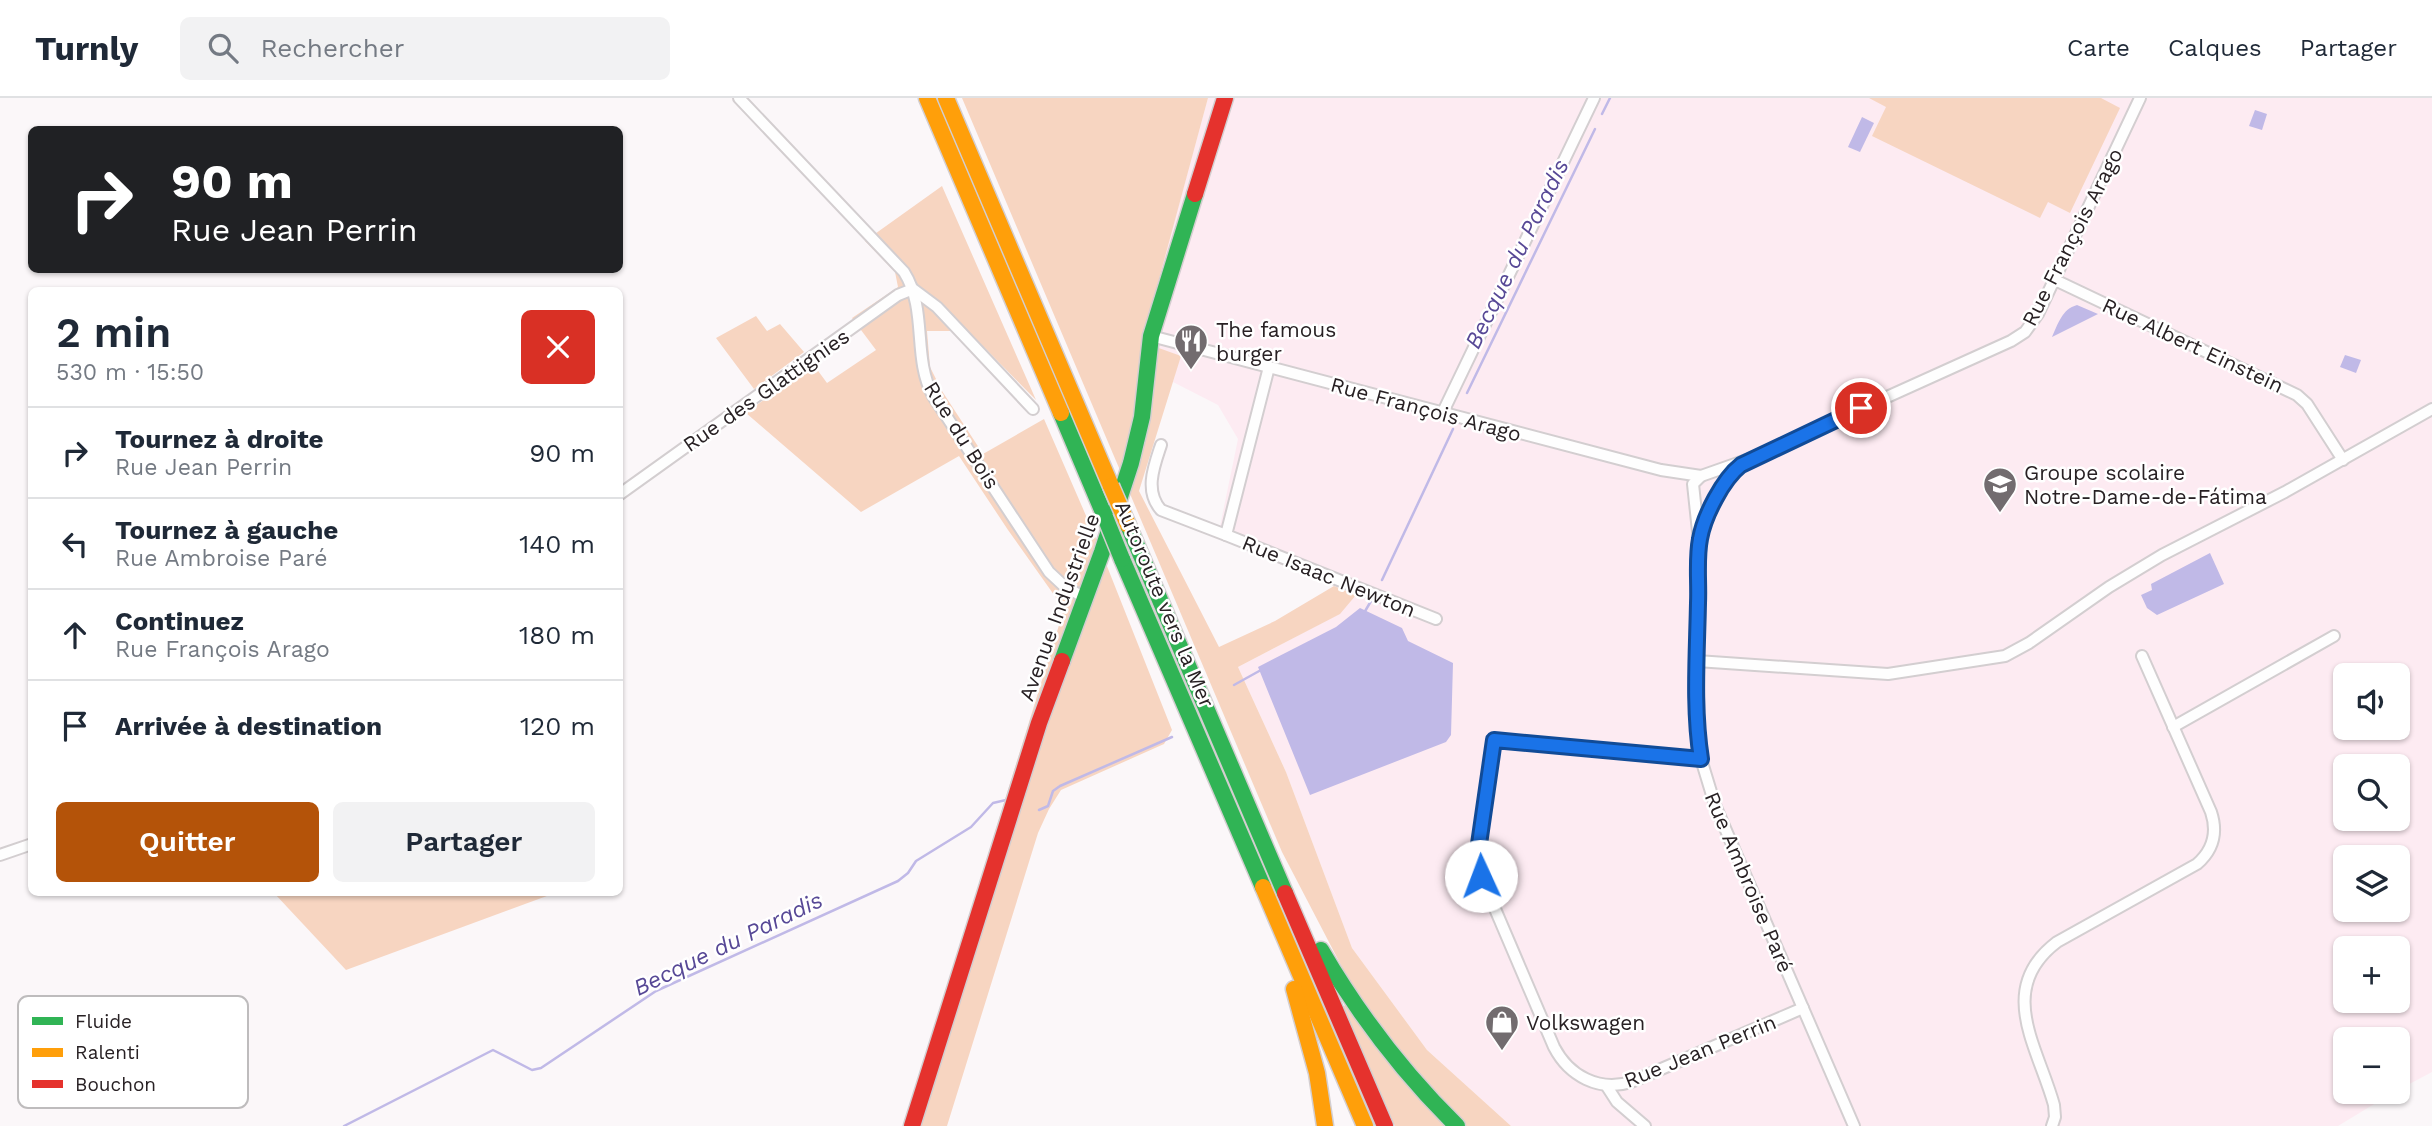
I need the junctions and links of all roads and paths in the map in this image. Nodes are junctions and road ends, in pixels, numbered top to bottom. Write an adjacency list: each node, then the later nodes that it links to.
1 (739, 98): 8 (street, Rue du Bois)
2 (927, 98): 34 (main road, Autoroute vers la Mer, bridge)
3 (946, 98): 33 (main road, bridge)
4 (1225, 98): 9 (main road, Avenue Industrielle)
5 (1594, 98): 13 (street)
6 (2140, 98): 7 (street, Rue François Arago)
7 (2055, 280): 15 (street, Rue François Arago); 16 (street, Rue Albert Einstein)
8 (913, 289): 11 (street); 19 (street, Rue des Glattignies); 24 (street, Rue du Bois)
9 (1151, 336): 10 (street, Rue François Arago); 24 (main road, Avenue Industrielle)
10 (1269, 367): 13 (street, Rue François Arago); 22 (street, Rue Isaac Newton)
11 (1033, 409)
12 (2432, 409): 16 (street)
13 (1442, 414): 17 (street, Rue François Arago)
14 (1161, 445): 22 (street)
15 (1752, 458): 18 (street, Rue François Arago); 21 (street, Rue François Arago)
16 (2343, 460): 28 (street)
17 (1661, 470): 18 (street, Rue François Arago); 20 (street, Rue François Arago)
18 (1703, 475): 20 (street); 21 (street)
19 (623, 492)
20 (1693, 494): 21 (street); 23 (street, Rue Ambroise Paré)
21 (1719, 495): 23 (street, Rue Ambroise Paré)
22 (1226, 535): 25 (street, Rue Isaac Newton)
23 (1699, 541): 28 (street, Rue Ambroise Paré)
24 (1085, 598): 37 (main road, Avenue Industrielle)
25 (1436, 619)
26 (2334, 636): 29 (street)
27 (2142, 656): 29 (street)
28 (1697, 661): 30 (street, Rue Ambroise Paré)
29 (2173, 727): 44 (street)
30 (1701, 759): 35 (street, Rue Ambroise Paré); 36 (street, Rue Jean Perrin)
31 (28, 845): 32 (street)
32 (0, 855)
33 (1271, 860): 40 (main road); 41 (main road)
34 (1281, 931): 38 (main road); 39 (main road, Autoroute vers la Mer)
35 (1802, 1008): 36 (street, Rue Jean Perrin); 43 (street, Rue Ambroise Paré)
36 (1606, 1085): 42 (street)
37 (912, 1126)
38 (1325, 1126)
39 (1365, 1126)
40 (1385, 1126)
41 (1457, 1126)
42 (1645, 1126)
43 (1854, 1126)
44 (2052, 1126)

